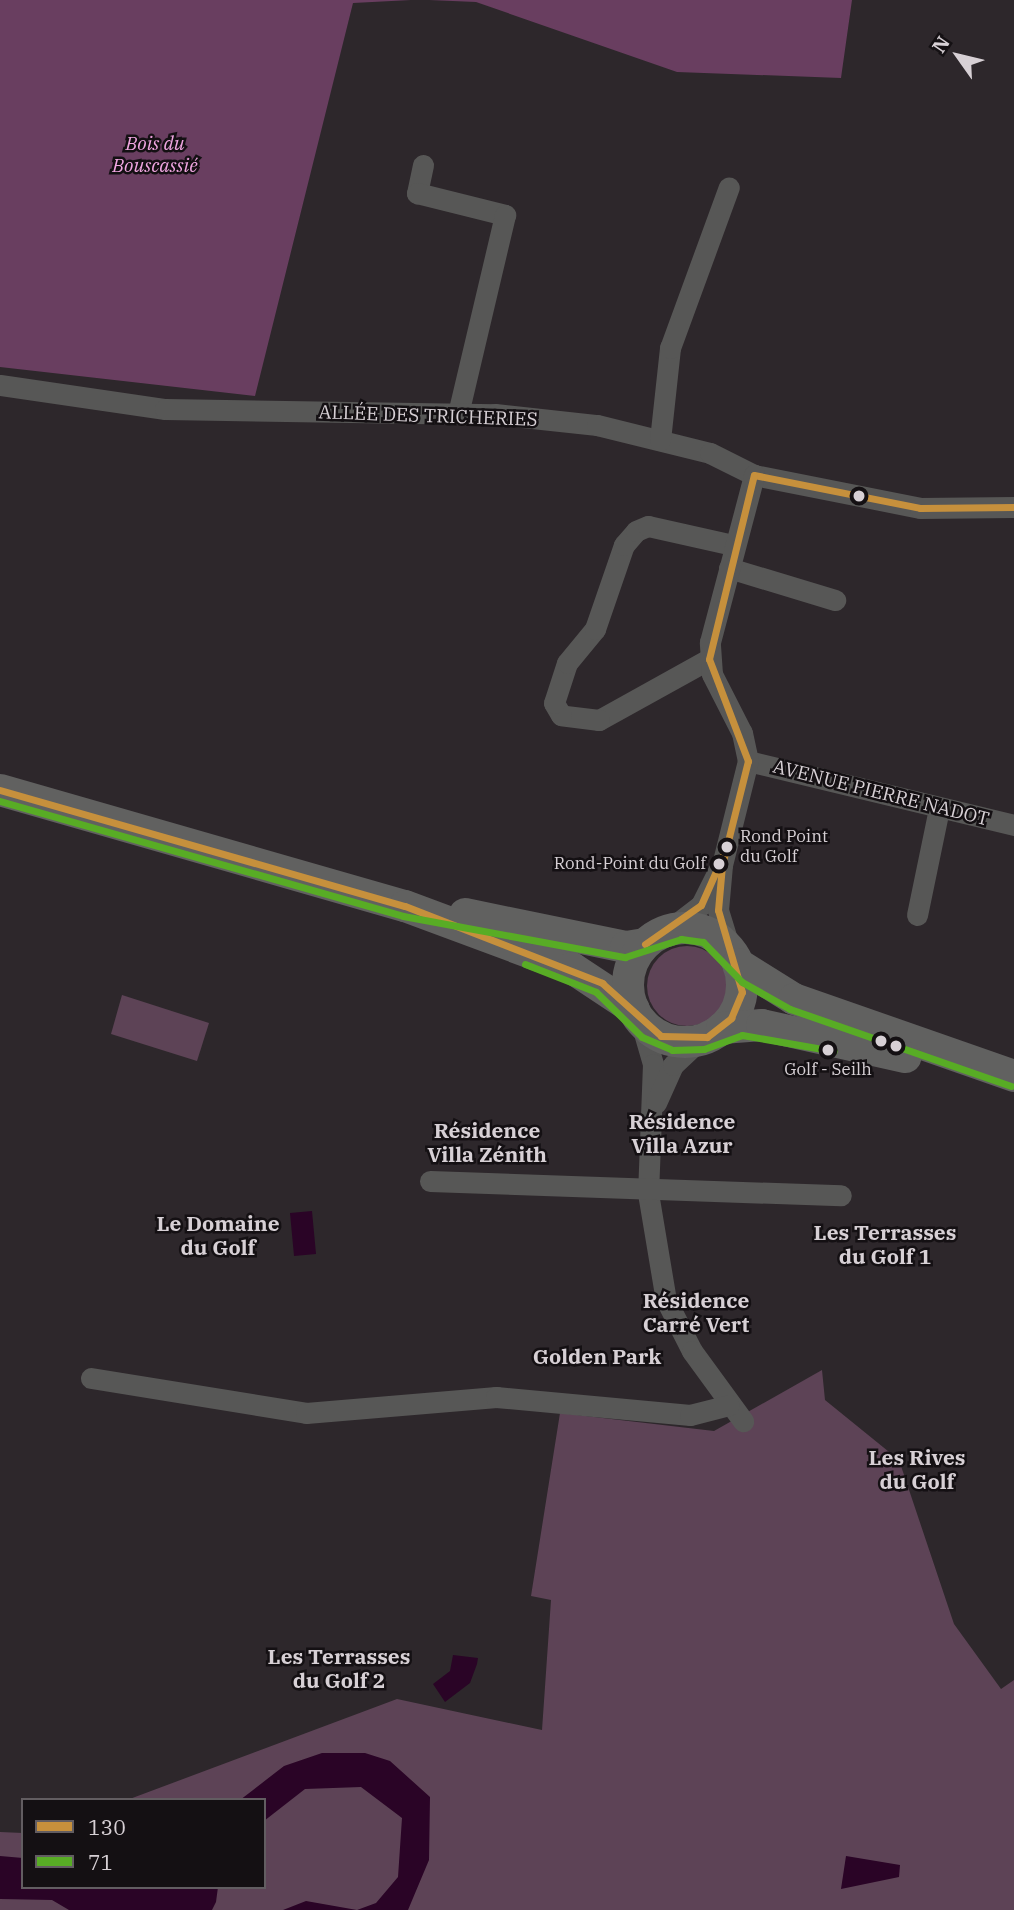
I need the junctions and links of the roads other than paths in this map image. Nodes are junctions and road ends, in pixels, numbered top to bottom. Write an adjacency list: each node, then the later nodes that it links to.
1 (423, 165): 4 (street)
2 (729, 187): 5 (street)
3 (0, 385): 4 (street, ALLÉE DES TRICHERIES)
4 (458, 414): 5 (street, ALLÉE DES TRICHERIES)
5 (660, 440): 6 (street, ALLÉE DES TRICHERIES)
6 (754, 475): 7 (street, ALLÉE DES TRICHERIES); 8 (street)
7 (1014, 507)
8 (733, 545): 9 (street); 11 (street)
9 (729, 568): 10 (street); 11 (street)
10 (835, 600)
11 (709, 659): 12 (street)
12 (748, 761): 14 (street, AVENUE PIERRE NADOT); 16 (street)
13 (0, 790): 17 (main road)
14 (939, 809): 15 (street, AVENUE PIERRE NADOT); 18 (street)
15 (1014, 825)
16 (722, 865): 19 (street); 20 (street)
17 (404, 906): 19 (main road); 21 (main road)
18 (917, 915)
19 (656, 937): 20 (main road); 21 (main road)
20 (734, 957): 22 (main road); 23 (main road)
21 (637, 1014): 22 (main road); 24 (street)
22 (711, 1034): 23 (main road); 24 (street)
23 (1014, 1078)
24 (651, 1115): 26 (street)
25 (430, 1181): 26 (street)
26 (648, 1193): 27 (street); 29 (street)
27 (841, 1195)
28 (91, 1378): 29 (street)
29 (729, 1405): 30 (street)
30 (743, 1422)

